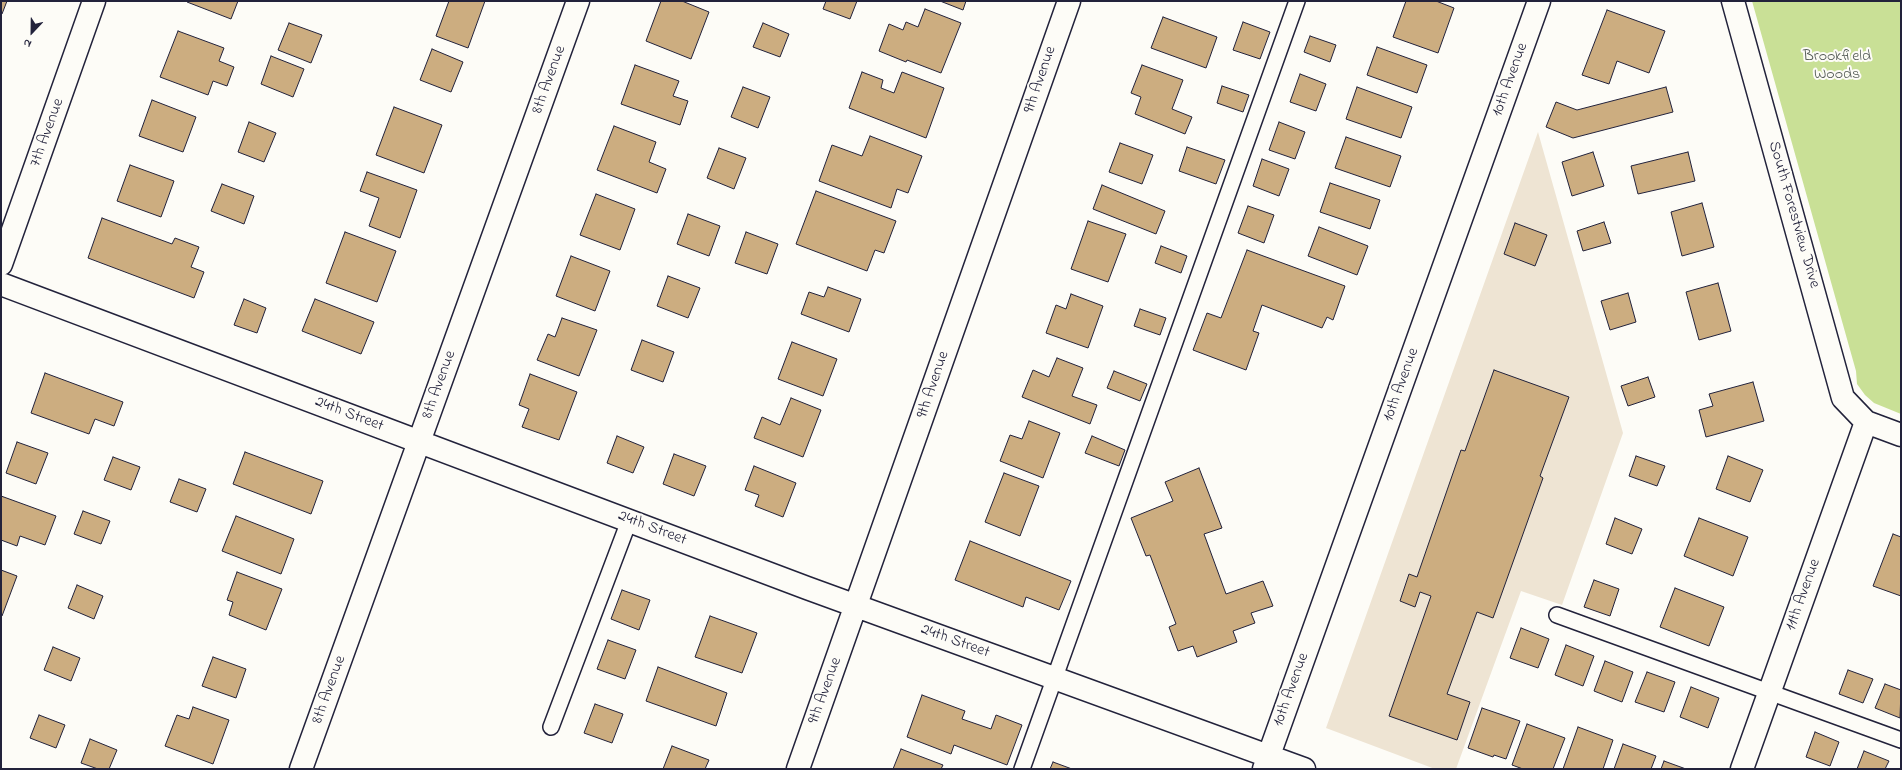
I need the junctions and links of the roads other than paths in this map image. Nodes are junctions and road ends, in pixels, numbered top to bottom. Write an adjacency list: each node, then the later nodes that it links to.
1 (94, 1): 7 (street, 7th Avenue)
2 (578, 1): 11 (street, 8th Avenue)
3 (1069, 1): 13 (street, 9th Avenue)
4 (1297, 1): 15 (lane)
5 (1539, 1): 19 (street, 10th Avenue)
6 (1733, 1): 9 (street, South Forestview Drive)
7 (1, 264)
8 (1, 284): 11 (street, 24th Street)
9 (1866, 422): 10 (street); 16 (street, 11th Avenue)
10 (1901, 435)
11 (419, 442): 12 (street, 24th Street); 20 (street, 8th Avenue)
12 (629, 521): 13 (street, 24th Street); 17 (lane)
13 (856, 606): 15 (street, 24th Street); 21 (street, 9th Avenue)
14 (1558, 615): 16 (lane)
15 (1055, 678): 19 (street, 24th Street); 22 (lane)
16 (1770, 692): 18 (lane); 24 (street, 11th Avenue)
17 (551, 727)
18 (1901, 740)
19 (1266, 763): 23 (street, 24th Street)
20 (301, 769)
21 (798, 769)
22 (1022, 769)
23 (1304, 769)
24 (1742, 769)

